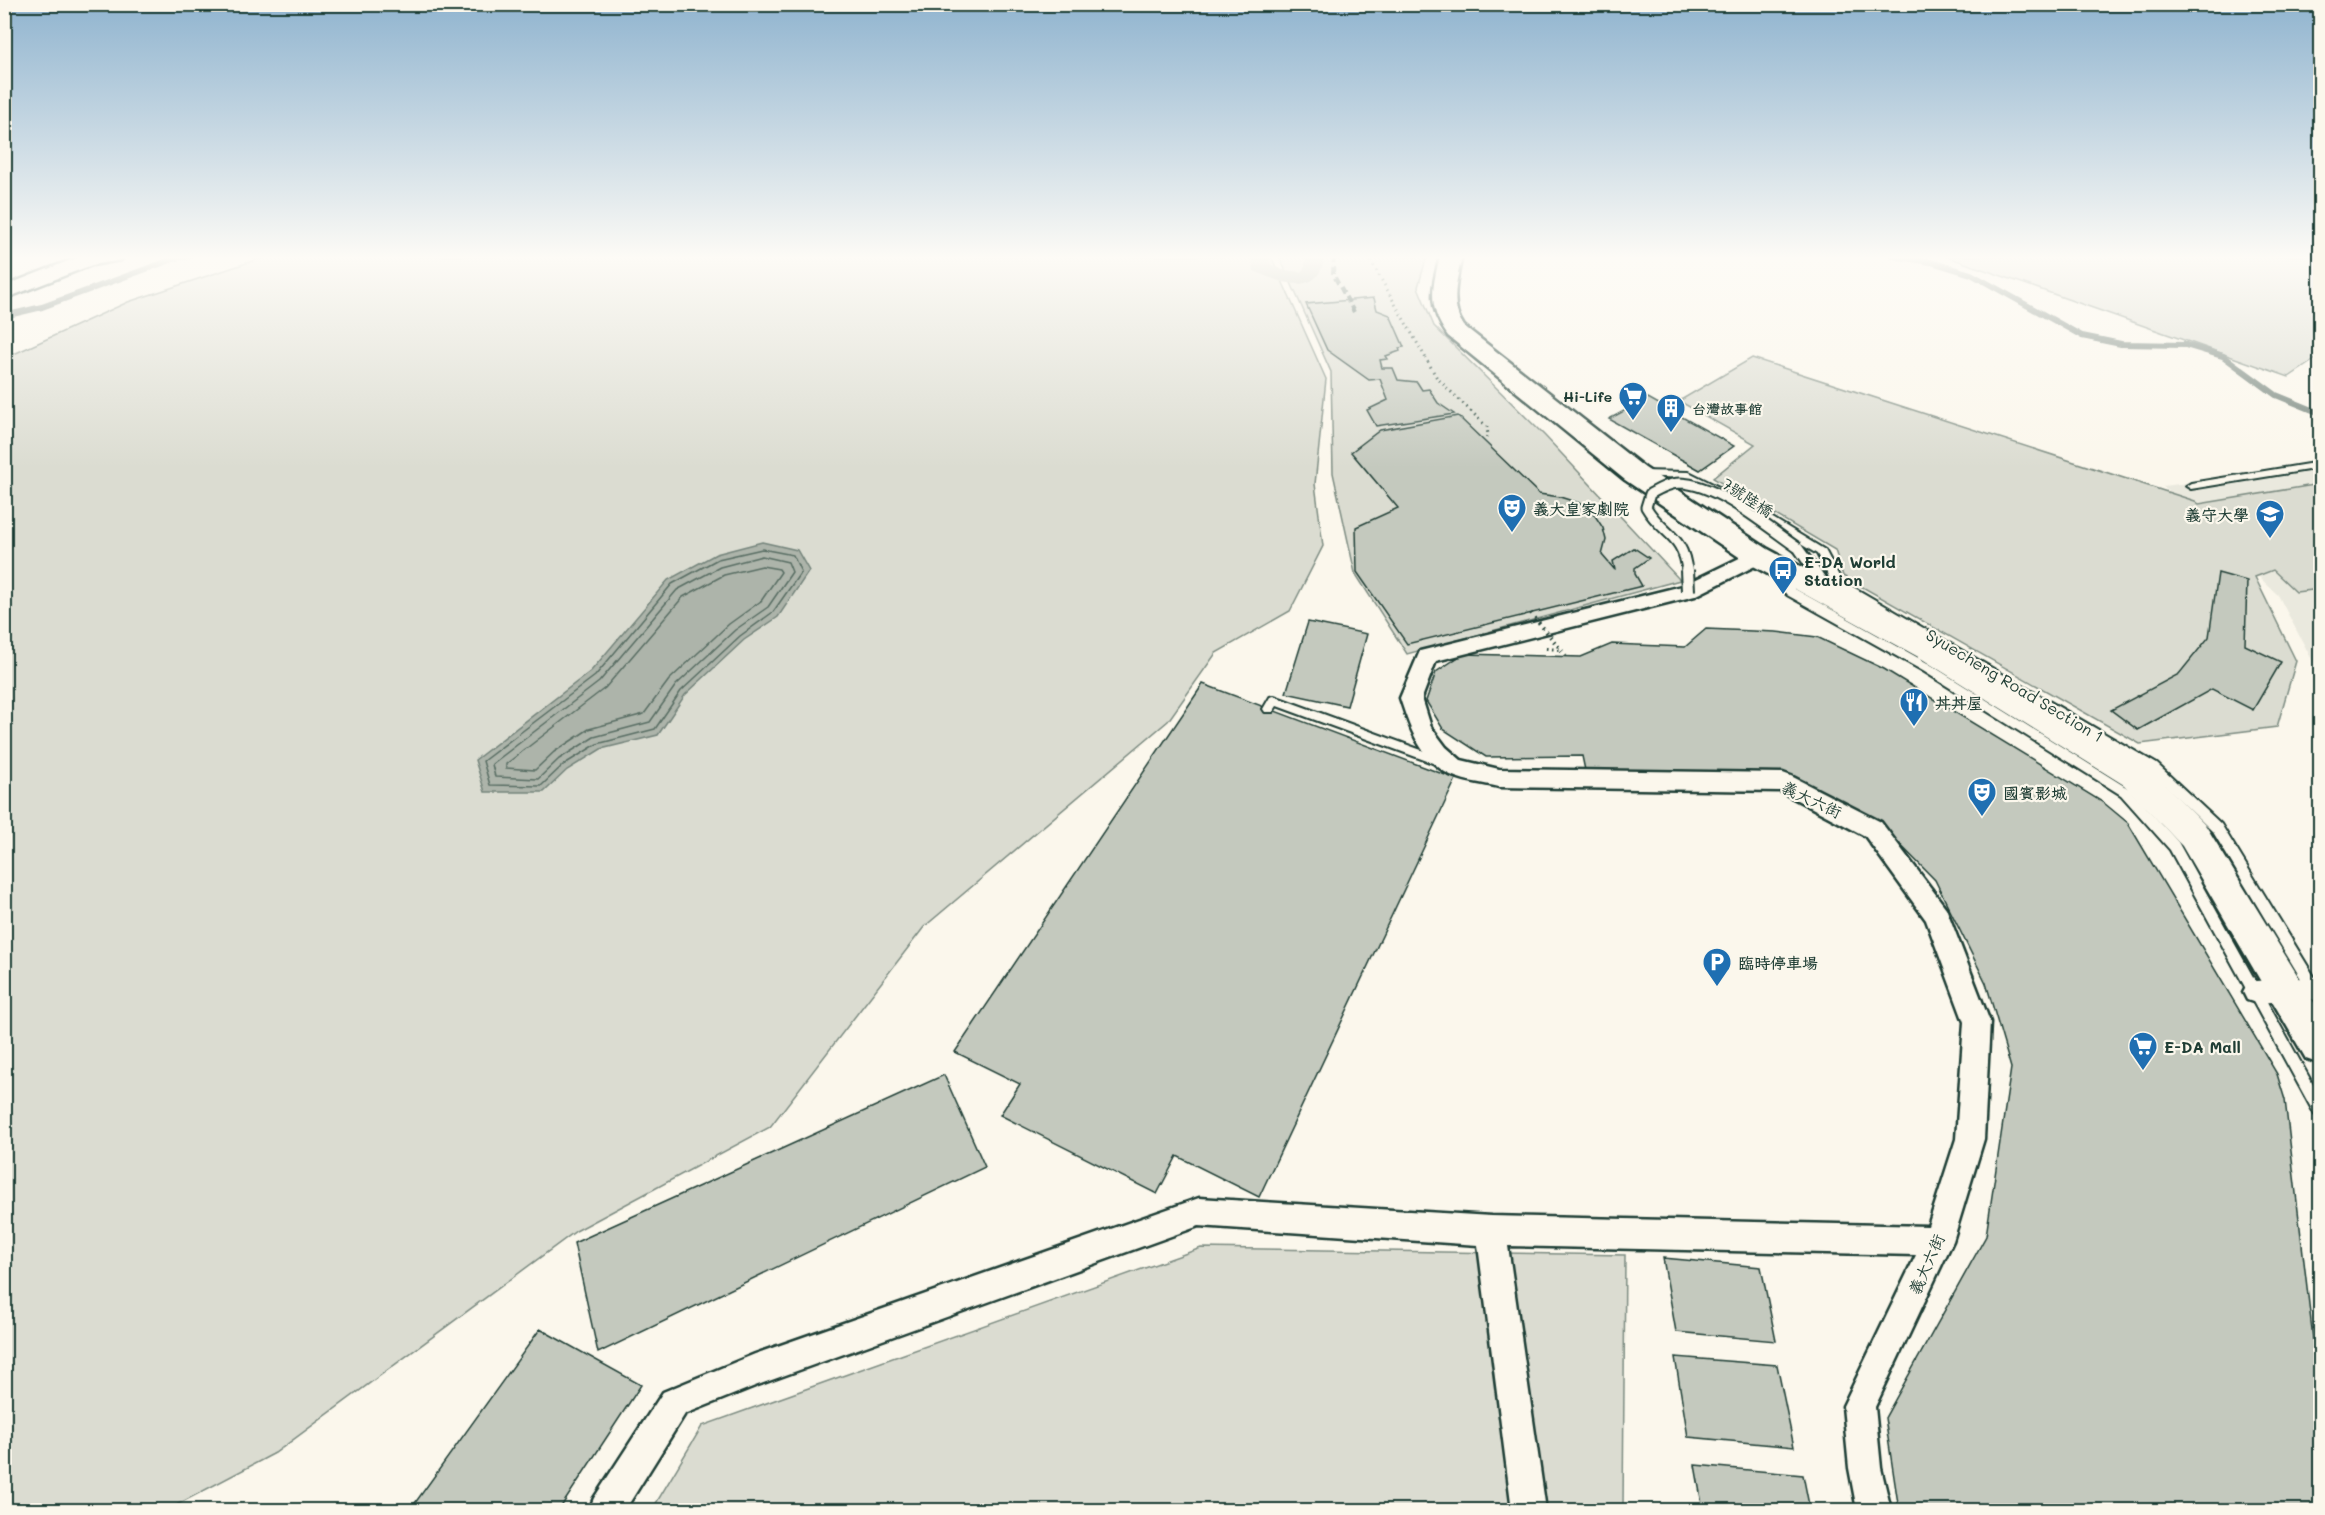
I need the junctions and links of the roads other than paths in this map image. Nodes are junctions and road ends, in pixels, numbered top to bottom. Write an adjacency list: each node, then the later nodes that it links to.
1 (1452, 327): 3 (main road, Syuecheng Road Section 1)
2 (2320, 465): 4 (lane)
3 (1635, 474): 5 (main road, Syuecheng Road Section 1); 10 (lane, Syuecheng Road Section 1)
4 (2191, 486)
5 (1758, 556): 6 (street); 7 (main road, Syuecheng Road Section 1); 11 (lane, Syuecheng Road Section 1)
6 (1689, 591): 7 (lane, 7號陸橋, bridge); 9 (street)
7 (1832, 595): 10 (main road, Syuecheng Road Section 1)
8 (1269, 709): 9 (lane)
9 (1454, 767): 15 (street, 義大六街)
10 (2311, 991): 11 (street); 12 (main road, Syuecheng Road Section 1)
11 (2256, 992): 13 (lane, Syuecheng Road Section 1)
12 (2320, 1046)
13 (2320, 1110)
14 (1491, 1231): 15 (street); 16 (street); 17 (street)
15 (1938, 1241): 18 (street, 義大六街)
16 (606, 1510)
17 (1529, 1510)
18 (1874, 1510)

